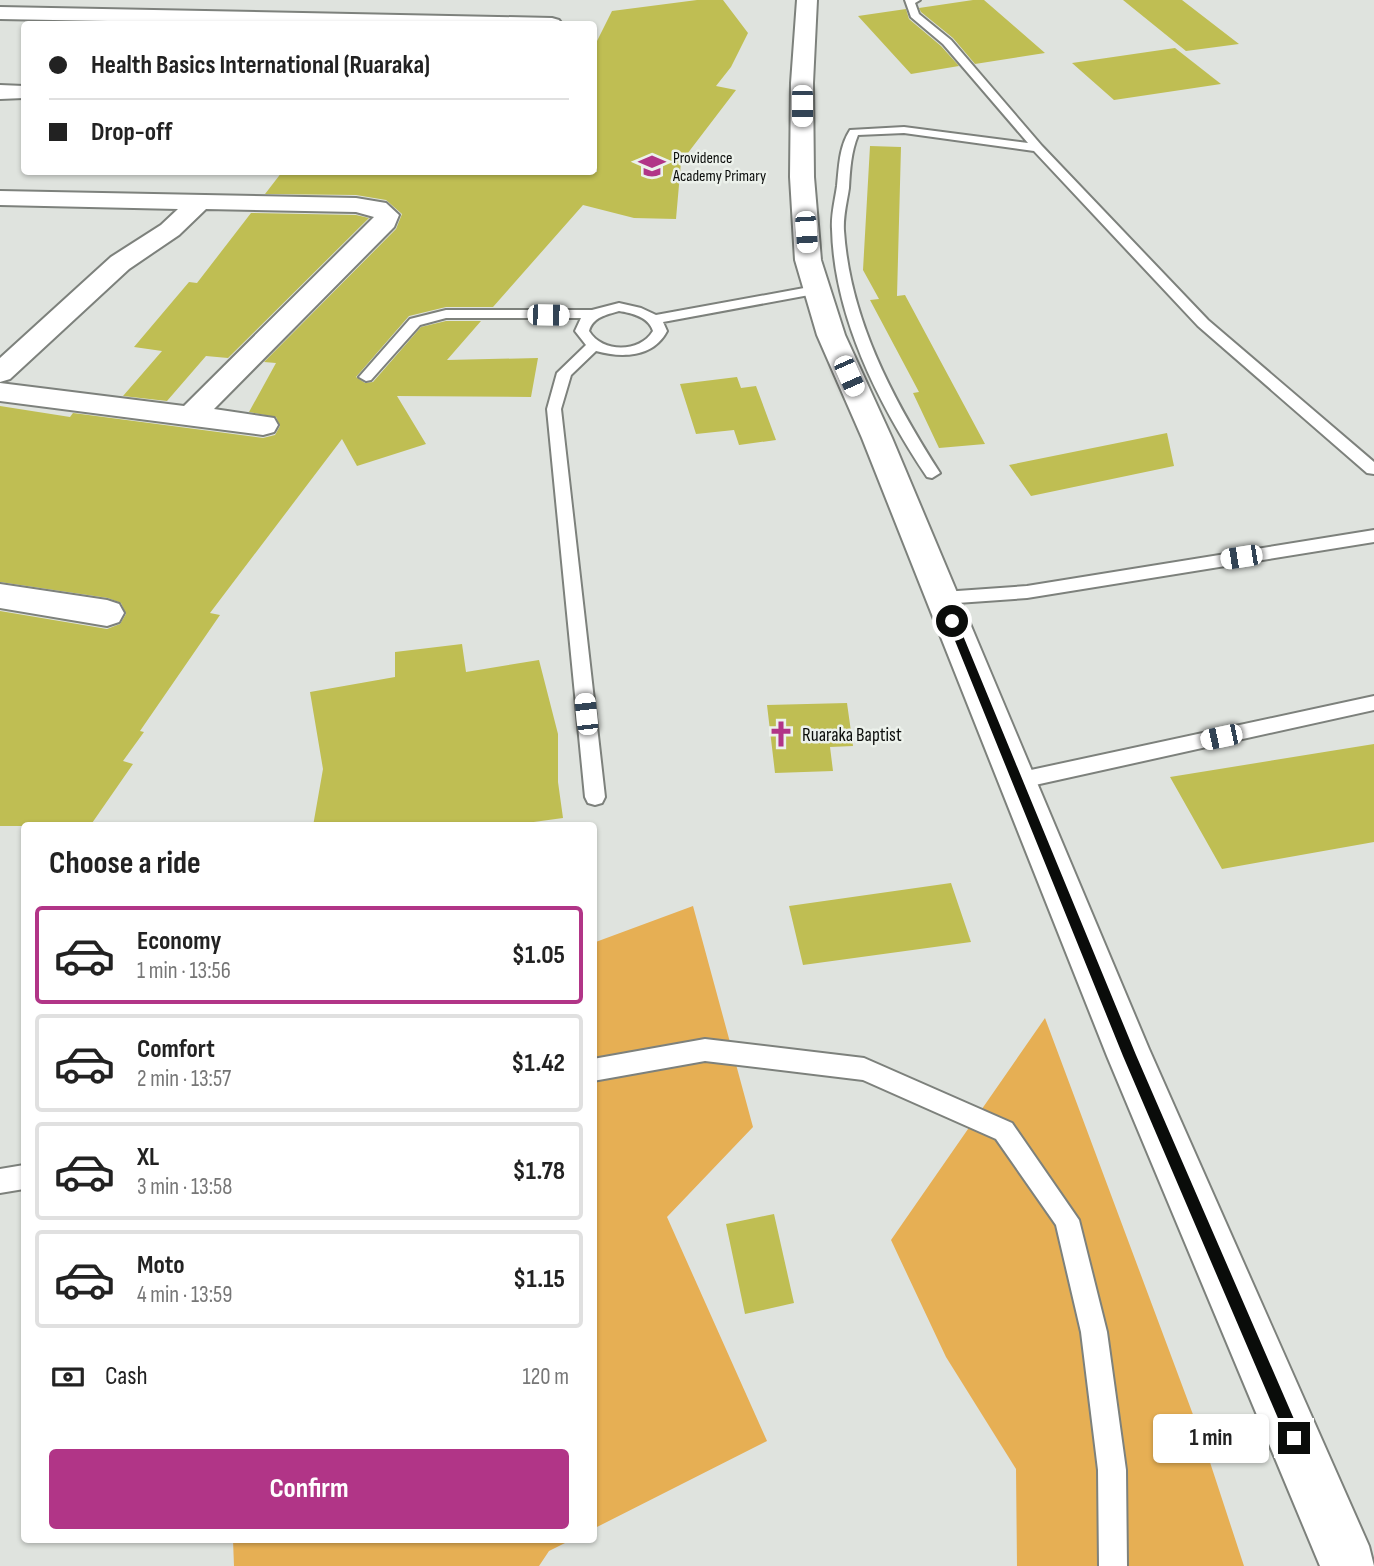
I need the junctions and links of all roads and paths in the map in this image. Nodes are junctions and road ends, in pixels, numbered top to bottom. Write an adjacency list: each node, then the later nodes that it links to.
1 (807, 0): 11 (street)
2 (915, 0): 8 (lane)
3 (16, 9): 4 (street); 5 (street)
4 (372, 21)
5 (0, 34)
6 (0, 92): 7 (street)
7 (21, 92)
8 (1038, 148): 20 (lane); 21 (lane)
9 (0, 198): 10 (street)
10 (200, 202): 15 (street); 18 (street)
11 (815, 290): 13 (lane); 24 (street)
12 (592, 314): 13 (lane); 14 (lane); 16 (lane)
13 (656, 320): 14 (lane)
14 (593, 346): 28 (lane)
15 (0, 373)
16 (366, 377)
17 (0, 392): 18 (street)
18 (193, 414): 19 (street)
19 (263, 425)
20 (1372, 469)
21 (932, 473)
22 (1374, 536): 24 (lane)
23 (0, 596): 25 (street)
24 (943, 598): 27 (street)
25 (107, 613)
26 (1374, 704): 27 (lane)
27 (1017, 781): 33 (street)
28 (594, 797)
29 (597, 1069): 32 (lane)
30 (21, 1178): 31 (lane)
31 (0, 1181)
32 (1112, 1566)
33 (1349, 1566)

